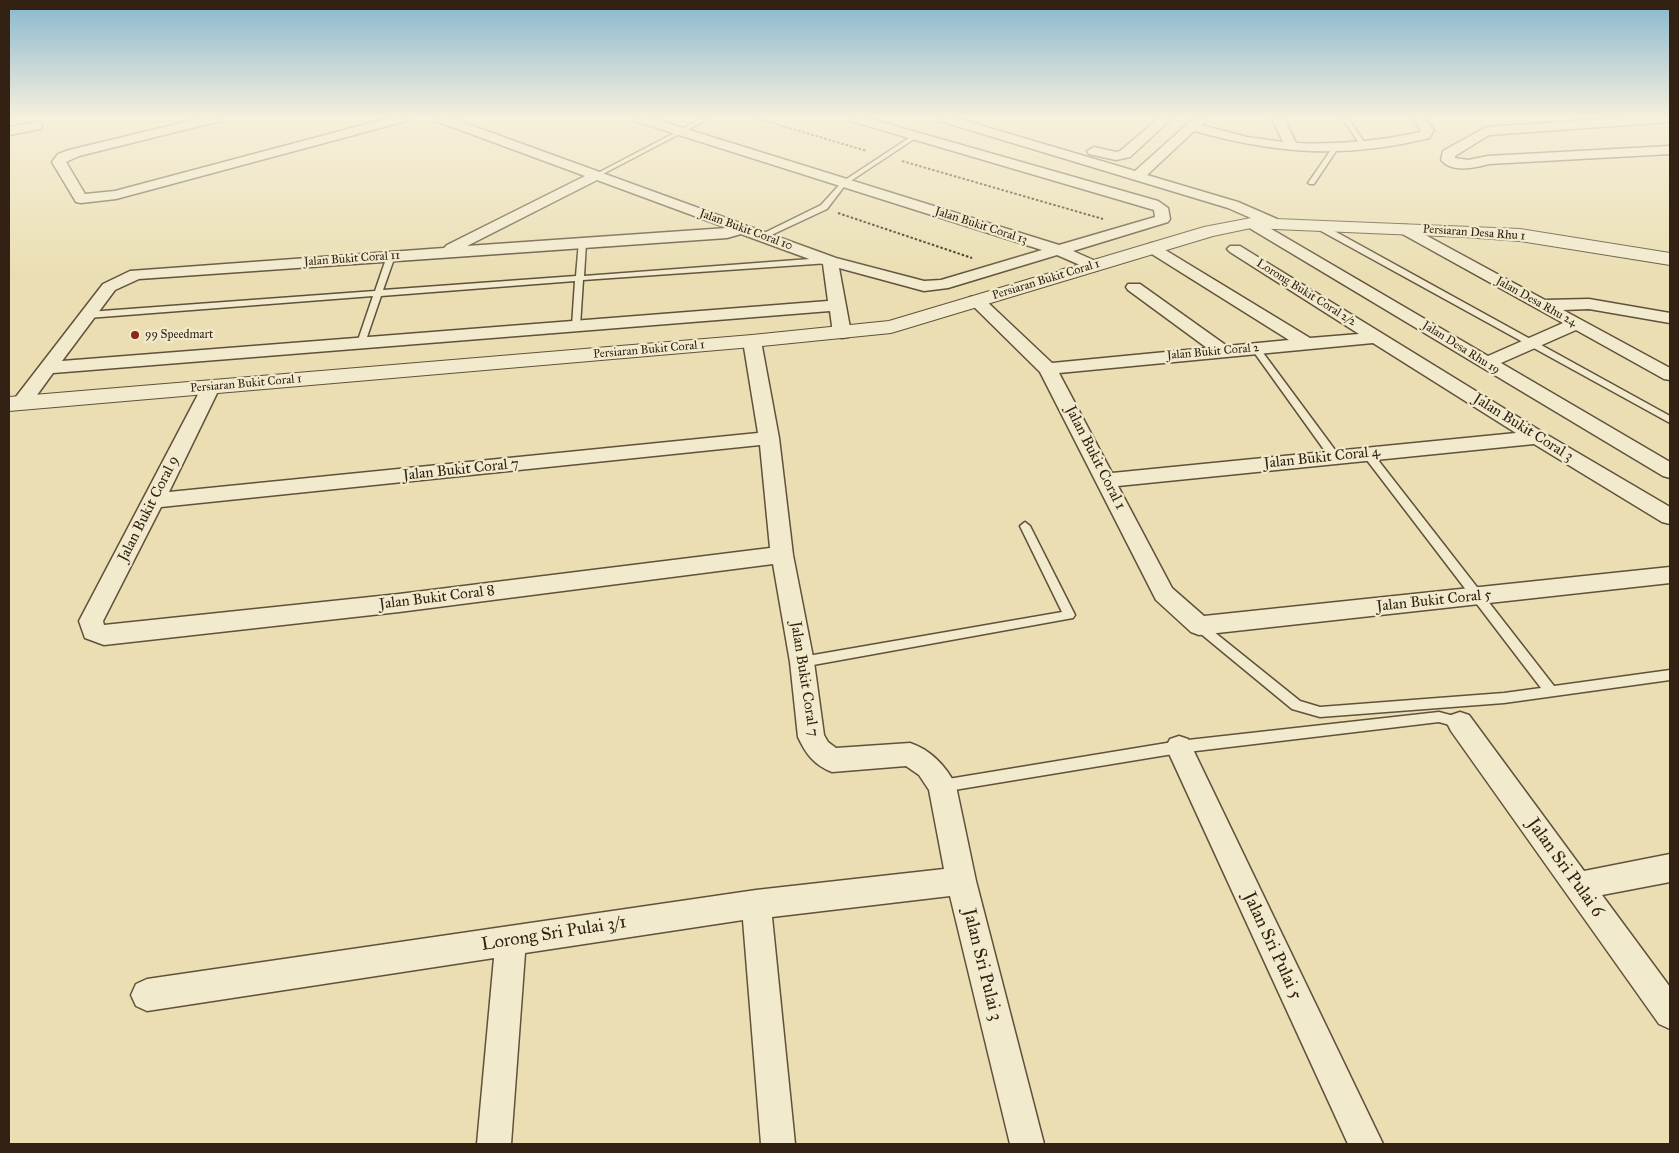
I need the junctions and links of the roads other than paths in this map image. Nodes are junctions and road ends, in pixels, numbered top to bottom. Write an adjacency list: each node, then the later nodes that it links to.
1 (65, 172): 2 (street)
2 (205, 172)
3 (587, 172): 12 (street, Jalan Bukit Coral 10)
4 (602, 172): 12 (lane)
5 (809, 172): 13 (street, Jalan Bukit Coral 13)
6 (861, 172): 13 (lane)
7 (1042, 172): 24 (street, Jalan Bukit Coral 10)
8 (1133, 172): 11 (street)
9 (1142, 172): 11 (street)
10 (1319, 172): 14 (lane)
11 (1140, 174): 16 (street)
12 (596, 175): 19 (street, Jalan Bukit Coral 10); 25 (street)
13 (844, 183): 20 (lane); 24 (street, Jalan Bukit Coral 13)
14 (1312, 183)
15 (1251, 223): 16 (street, Persiaran Bukit Coral 1); 22 (street, Persiaran Bukit Coral 1); 48 (street, Jalan Desa Rhu 19)
16 (1276, 223): 17 (street, Persiaran Desa Rhu 1)
17 (1316, 224): 18 (street, Persiaran Desa Rhu 1); 44 (lane)
18 (1402, 228): 27 (street, Persiaran Desa Rhu 1); 35 (street, Jalan Desa Rhu 24)
19 (742, 229): 20 (street, Jalan Bukit Coral 10); 21 (street, Jalan Bukit Coral 11)
20 (762, 236): 28 (street, Jalan Bukit Coral 10)
21 (582, 243): 25 (street, Jalan Bukit Coral 11); 30 (lane)
22 (1152, 248): 29 (street, Persiaran Bukit Coral 1); 45 (street)
23 (1235, 249): 41 (street, Lorong Bukit Coral 2/2)
24 (1058, 250): 28 (street, Jalan Bukit Coral 10); 29 (street, Jalan Bukit Coral 13)
25 (443, 253): 26 (street, Jalan Bukit Coral 11)
26 (391, 256): 32 (lane); 36 (street, Jalan Bukit Coral 11)
27 (1670, 259)
28 (830, 261): 30 (lane); 34 (street)
29 (1094, 266): 33 (street, Persiaran Bukit Coral 1)
30 (579, 278): 32 (lane); 39 (lane)
31 (1134, 288): 47 (street)
32 (378, 293): 36 (lane); 43 (lane)
33 (976, 302): 40 (street, Persiaran Bukit Coral 1); 50 (street, Jalan Bukit Coral 1)
34 (837, 305): 39 (street); 40 (street)
35 (1542, 305): 37 (street); 38 (street, Jalan Desa Rhu 24)
36 (88, 315): 49 (street, Jalan Bukit Coral 11)
37 (1670, 318)
38 (1576, 324): 44 (street); 51 (street, Jalan Desa Rhu 24)
39 (576, 326): 43 (street)
40 (842, 333): 42 (street, Persiaran Bukit Coral 1)
41 (1378, 337): 45 (street, Jalan Bukit Coral 2); 55 (street, Jalan Bukit Coral 3)
42 (752, 341): 52 (street, Persiaran Bukit Coral 1); 56 (street, Jalan Bukit Coral 7)
43 (360, 343): 49 (street)
44 (1529, 343): 48 (street); 54 (lane)
45 (1307, 344): 46 (street, Jalan Bukit Coral 2)
46 (1255, 348): 47 (street, Jalan Bukit Coral 2); 58 (lane)
47 (1222, 351): 50 (street, Jalan Bukit Coral 2)
48 (1486, 363): 59 (street, Jalan Desa Rhu 19)
49 (47, 368): 53 (street, Jalan Bukit Coral 11)
50 (1048, 369): 60 (street, Jalan Bukit Coral 1)
51 (1670, 375)
52 (211, 387): 53 (street, Persiaran Bukit Coral 1); 61 (street, Jalan Bukit Coral 9)
53 (15, 403)
54 (1670, 420)
55 (1537, 437): 57 (street, Jalan Bukit Coral 4); 62 (street, Jalan Bukit Coral 3)
56 (768, 438): 61 (street, Jalan Bukit Coral 7); 64 (street, Jalan Bukit Coral 7)
57 (1367, 453): 58 (street, Jalan Bukit Coral 4); 66 (lane)
58 (1334, 456): 60 (street, Jalan Bukit Coral 4)
59 (1670, 472)
60 (1106, 480): 67 (street, Jalan Bukit Coral 1)
61 (154, 501): 68 (street, Jalan Bukit Coral 9)
62 (1670, 517)
63 (1025, 526): 69 (lane)
64 (782, 555): 68 (street, Jalan Bukit Coral 8); 69 (street, Jalan Bukit Coral 7)
65 (1670, 575): 66 (street, Jalan Bukit Coral 5)
66 (1478, 596): 67 (street, Jalan Bukit Coral 5); 71 (lane)
67 (1198, 626): 71 (lane)
68 (93, 631)
69 (802, 662): 74 (street, Jalan Bukit Coral 7)
70 (1670, 675): 71 (lane)
71 (1550, 691)
72 (1460, 723): 73 (lane); 77 (street, Jalan Sri Pulai 6)
73 (1179, 747): 74 (lane); 85 (street, Jalan Sri Pulai 5)
74 (942, 786): 76 (street, Jalan Sri Pulai 3)
75 (1670, 868): 77 (street)
76 (961, 881): 78 (street, Lorong Sri Pulai 3/1); 84 (street, Jalan Sri Pulai 3)
77 (1578, 886): 81 (street, Jalan Sri Pulai 6)
78 (756, 904): 79 (street, Lorong Sri Pulai 3/1); 83 (street)
79 (511, 940): 80 (street, Lorong Sri Pulai 3/1); 82 (street)
80 (148, 995)
81 (1670, 1013)
82 (494, 1144)
83 (778, 1144)
84 (1027, 1144)
85 (1366, 1144)

